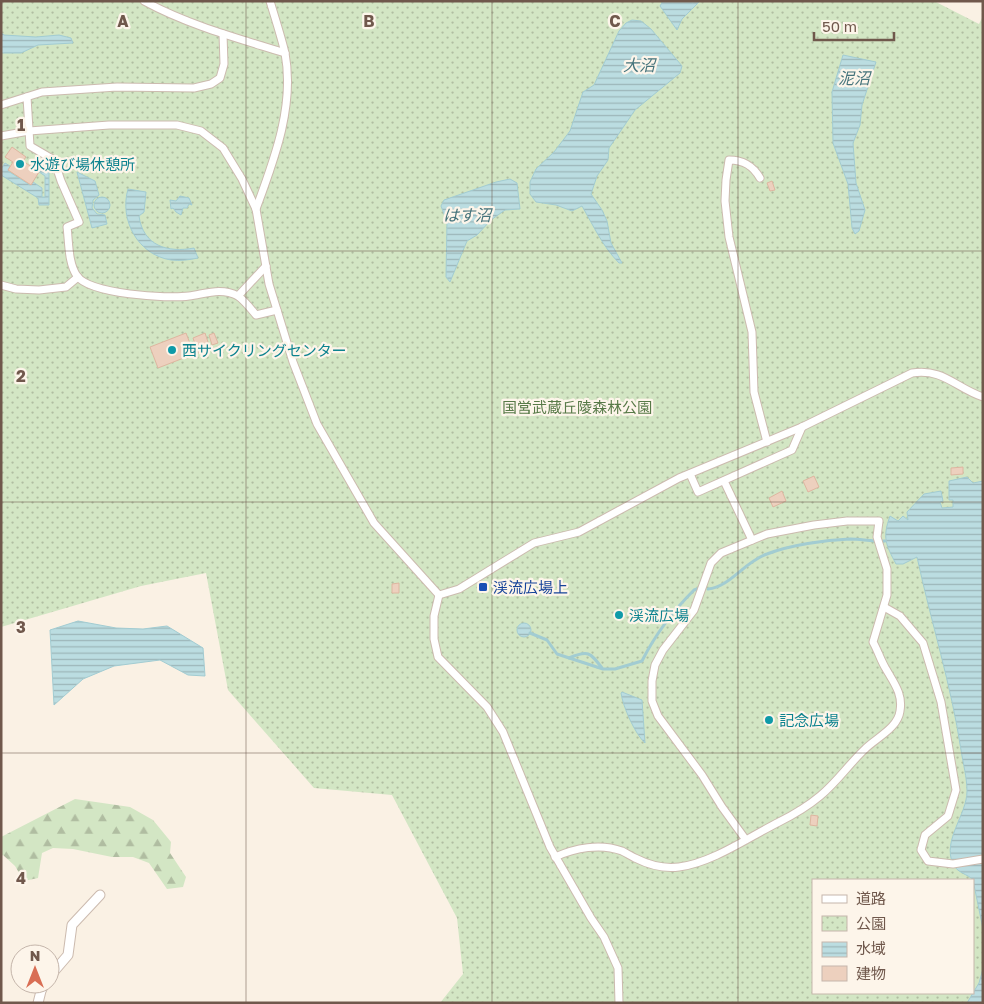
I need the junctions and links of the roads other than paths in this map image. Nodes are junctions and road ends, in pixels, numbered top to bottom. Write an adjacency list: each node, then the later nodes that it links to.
1 (144, 1): 3 (street)
2 (270, 1): 4 (street)
3 (223, 34): 4 (street); 5 (street)
4 (285, 53): 10 (street)
5 (27, 97): 6 (street); 7 (street)
6 (1, 105)
7 (30, 131): 8 (street); 10 (street); 12 (street)
8 (1, 136)
9 (760, 178): 18 (street)
10 (256, 209): 11 (street)
11 (266, 266): 14 (street); 15 (street)
12 (78, 277): 13 (street); 14 (street)
13 (1, 285)
14 (238, 296): 15 (street)
15 (277, 310): 22 (street)
16 (983, 397): 17 (street)
17 (802, 428): 18 (street); 20 (street)
18 (767, 442): 19 (street)
19 (690, 474): 20 (street); 22 (street)
20 (724, 481): 21 (street)
21 (752, 540): 23 (street); 24 (street)
22 (439, 595): 25 (street)
23 (884, 607): 24 (street); 26 (street)
24 (746, 840): 25 (street)
25 (556, 857): 29 (street)
26 (983, 859)
27 (100, 895): 28 (street)
28 (60, 964)
29 (619, 1003)

